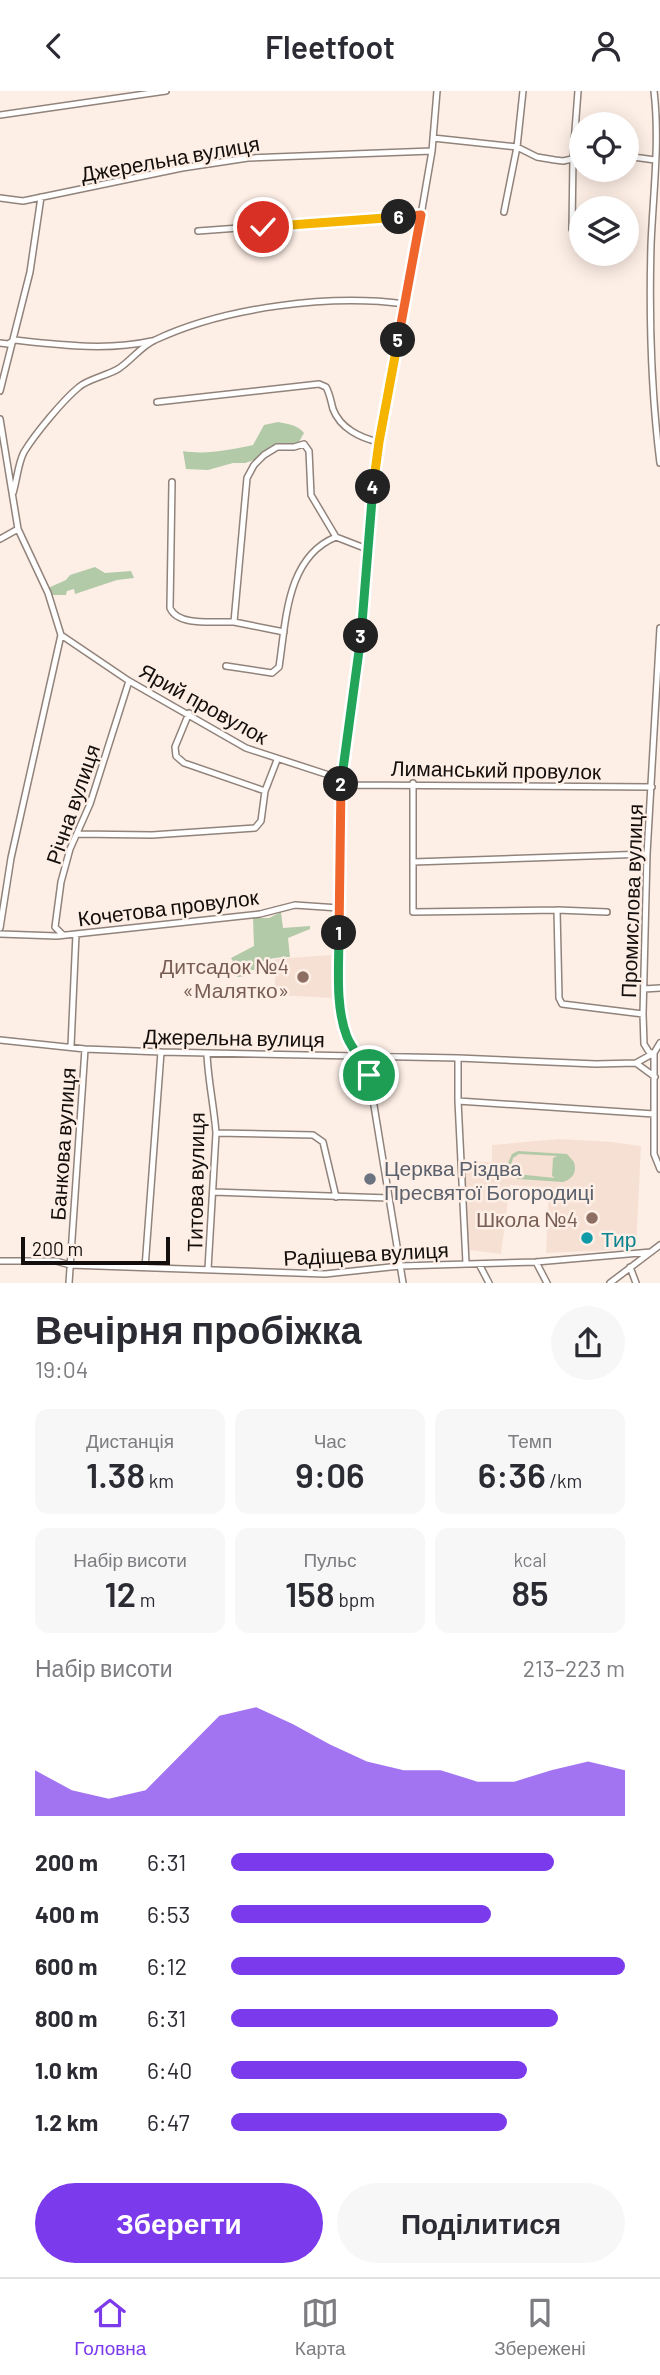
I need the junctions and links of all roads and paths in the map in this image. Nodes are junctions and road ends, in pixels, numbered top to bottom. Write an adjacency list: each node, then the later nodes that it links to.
1 (166, 91): 7 (street)
2 (437, 91): 8 (street)
3 (523, 91): 9 (street)
4 (578, 91): 6 (street)
5 (654, 91): 13 (street)
6 (576, 112)
7 (0, 115)
8 (433, 138): 9 (street); 10 (street)
9 (517, 147): 12 (street); 16 (street)
10 (432, 151): 14 (street, Джерельна вулиця); 17 (street)
11 (639, 158): 13 (street)
12 (569, 159)
13 (655, 160): 27 (street)
14 (41, 197): 15 (street, Джерельна вулиця); 20 (street)
15 (0, 198)
16 (505, 212)
17 (421, 215): 18 (street); 19 (street)
18 (198, 231)
19 (405, 304): 21 (street); 26 (street)
20 (14, 340): 21 (street); 22 (street); 23 (street)
21 (153, 341): 29 (street)
22 (0, 343)
23 (0, 391)
24 (157, 402): 26 (street)
25 (0, 419): 29 (street)
26 (379, 442): 33 (street)
27 (660, 463)
28 (172, 482): 34 (street)
29 (13, 492): 30 (street)
30 (18, 529): 32 (street); 37 (street)
31 (336, 537): 33 (street); 34 (street); 36 (street)
32 (0, 539)
33 (367, 548): 43 (street)
34 (234, 622): 36 (street)
35 (660, 628): 41 (street, Промислова вулиця)
36 (284, 632): 38 (street)
37 (61, 635): 39 (street, Ярий провулок); 53 (street)
38 (226, 666)
39 (129, 681): 40 (street, Ярий провулок); 47 (street, Річна вулиця)
40 (189, 713): 42 (street, Ярий провулок); 46 (street)
41 (657, 750): 45 (street, Промислова вулиця)
42 (278, 760): 43 (street, Ярий провулок); 46 (street)
43 (341, 782): 44 (street, Лиманський провулок); 50 (street)
44 (413, 783): 45 (street, Лиманський провулок); 49 (street)
45 (652, 787): 48 (street, Промислова вулиця)
46 (265, 791): 47 (street)
47 (77, 834): 56 (street, Річна вулиця)
48 (647, 855): 49 (street); 58 (street, Промислова вулиця)
49 (413, 862): 51 (street)
50 (338, 908): 55 (street, Кочетова провулок); 67 (street)
51 (557, 910): 52 (street); 59 (street)
52 (607, 912)
53 (0, 927)
54 (0, 934): 56 (street, Кочетова провулок)
55 (76, 934): 56 (street, Кочетова провулок); 62 (street)
56 (63, 935)
57 (660, 988): 58 (street)
58 (644, 989): 59 (street, Промислова вулиця)
59 (643, 1014): 66 (street, Промислова вулиця)
60 (0, 1040): 62 (street, Джерельна вулиця)
61 (660, 1043): 66 (street)
62 (71, 1046): 63 (street, Джерельна вулиця)
63 (85, 1049): 64 (street, Джерельна вулиця); 84 (street, Банкова вулиця)
64 (162, 1052): 65 (street, Джерельна вулиця); 87 (street)
65 (207, 1053): 67 (street, Джерельна вулиця); 73 (street, Титова вулиця)
66 (654, 1053): 69 (street); 70 (street, Промислова вулиця)
67 (358, 1055): 68 (street, Джерельна вулиця); 77 (street)
68 (458, 1058): 69 (street, Джерельна вулиця); 71 (street)
69 (636, 1063): 70 (street)
70 (656, 1077): 72 (street, Промислова вулиця)
71 (457, 1101): 72 (street); 82 (street)
72 (654, 1114): 74 (street, Промислова вулиця)
73 (216, 1133): 75 (street, Титова вулиця); 76 (street)
74 (660, 1169)
75 (213, 1192): 76 (street); 88 (street, Титова вулиця)
76 (336, 1197): 77 (street)
77 (389, 1198): 85 (street)
78 (660, 1245): 79 (street)
79 (651, 1252): 81 (street, Радіщева вулиця); 86 (street)
80 (0, 1261): 84 (street, Радіщева вулиця)
81 (536, 1262): 83 (street, Радіщева вулиця); 92 (street)
82 (466, 1263): 83 (street, Радіщева вулиця); 85 (street, Радіщева вулиця)
83 (480, 1264): 91 (street)
84 (70, 1265): 87 (street, Радіщева вулиця); 89 (street, Банкова вулиця)
85 (400, 1266): 88 (street, Радіщева вулиця); 90 (street)
86 (630, 1267): 93 (street); 94 (street)
87 (145, 1268): 88 (street, Радіщева вулиця)
88 (208, 1269)
89 (69, 1283)
90 (403, 1283)
91 (489, 1283)
92 (547, 1283)
93 (610, 1283)
94 (636, 1283)

